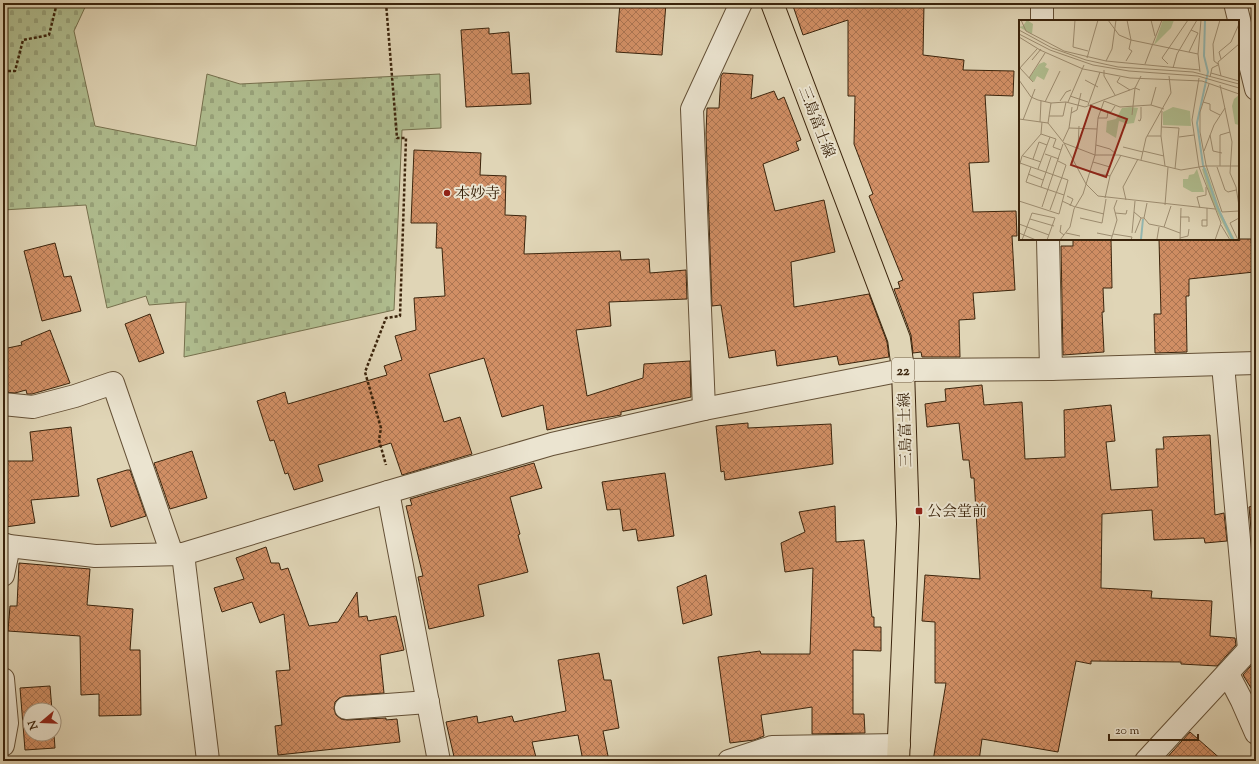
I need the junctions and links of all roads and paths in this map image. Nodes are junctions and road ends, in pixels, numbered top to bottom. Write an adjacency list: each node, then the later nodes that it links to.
1 (57, 3): 8 (path)
2 (386, 3): 17 (path)
3 (741, 3): 16 (street)
4 (772, 3): 14 (main road, 三島富士線 / 22)
5 (1042, 3): 7 (street)
6 (1235, 3): 9 (street)
7 (1042, 20)
8 (3, 71)
9 (1256, 89)
10 (1048, 240): 13 (street)
11 (1256, 363): 12 (street)
12 (1223, 365): 13 (street); 21 (street)
13 (1051, 369): 14 (street)
14 (903, 370): 16 (street); 28 (main road, 三島富士線 / 22)
15 (3, 404): 19 (street)
16 (704, 409): 17 (street)
17 (391, 491): 19 (street); 24 (street)
18 (6, 545): 19 (street); 20 (street)
19 (177, 554): 29 (street)
20 (3, 575)
21 (1252, 646): 22 (street)
22 (1228, 674): 26 (street); 32 (street)
23 (3, 679): 27 (street)
24 (428, 702): 25 (street); 30 (street)
25 (346, 708)
26 (1256, 733)
27 (3, 745)
28 (899, 753): 31 (street)
29 (208, 760)
30 (439, 761)
31 (729, 761)
32 (1146, 761)

